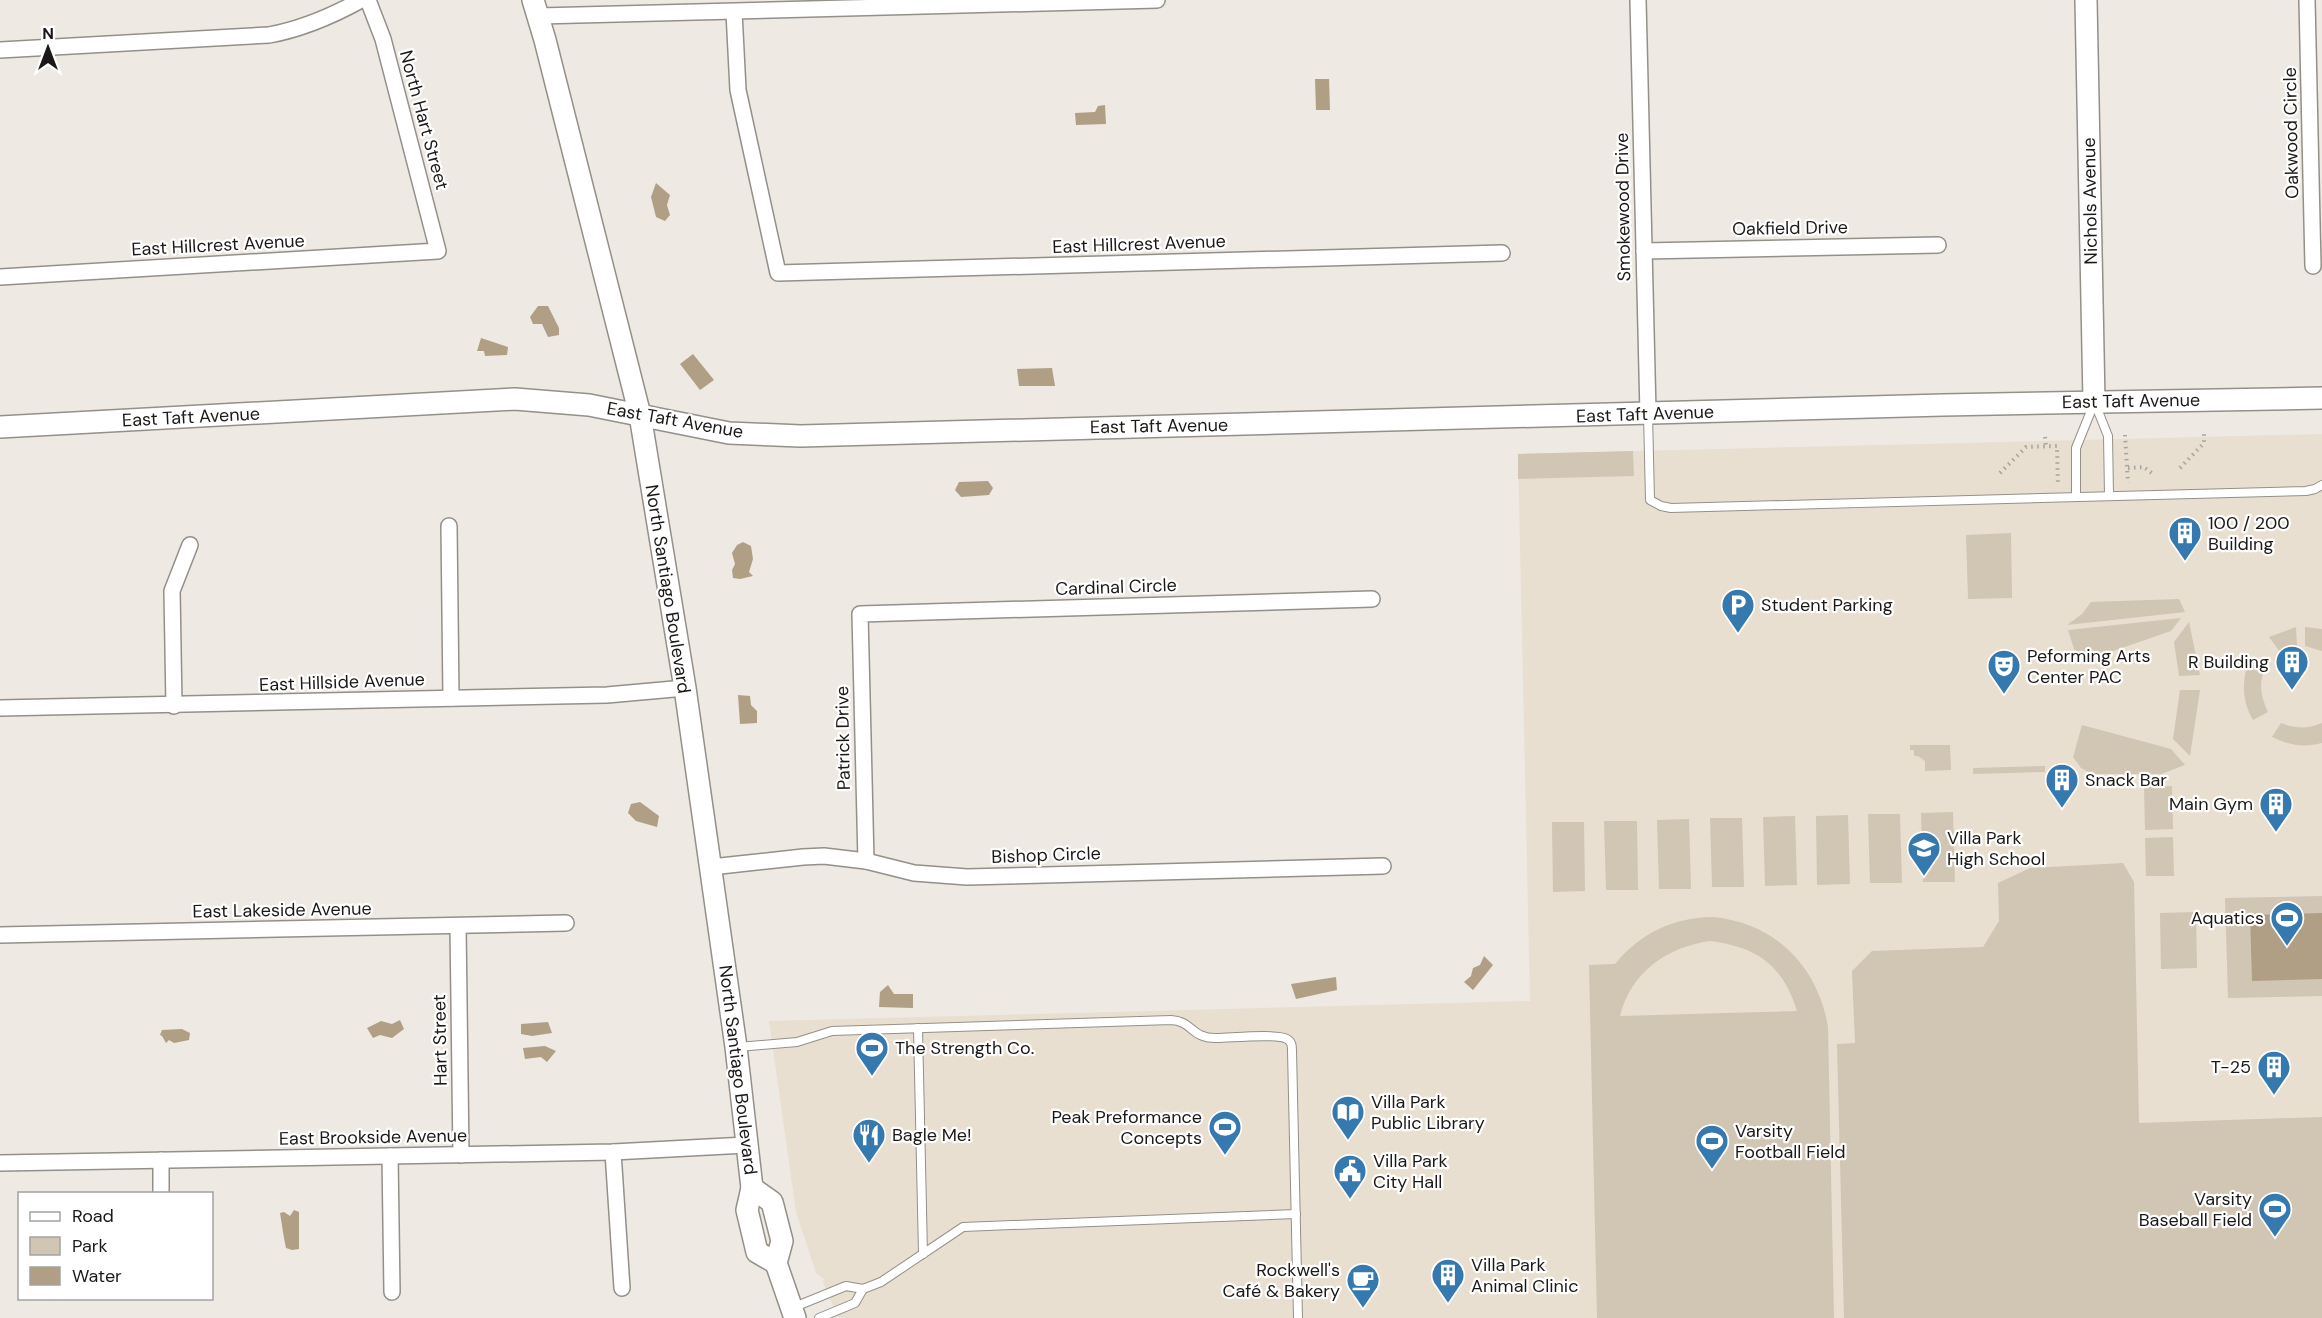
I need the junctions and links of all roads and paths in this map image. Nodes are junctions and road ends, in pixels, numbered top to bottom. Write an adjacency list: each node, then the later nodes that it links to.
1 (361, 0): 9 (street)
2 (368, 0): 11 (street, North Hart Street)
3 (1157, 0): 8 (street)
4 (1638, 0): 12 (street, Smokewood Drive)
5 (2086, 0): 17 (street, Nichols Avenue)
6 (2307, 0): 14 (street, Oakwood Circle)
7 (536, 8): 8 (street); 19 (street, North Santiago Boulevard)
8 (734, 12): 13 (street, East Hillcrest Avenue)
9 (0, 50)
10 (1938, 244): 12 (street, Oakfield Drive)
11 (438, 251): 15 (street, East Hillcrest Avenue)
12 (1644, 251): 18 (street, Smokewood Drive)
13 (1502, 254)
14 (2313, 266)
15 (0, 277)
16 (2322, 398): 17 (street, East Taft Avenue)
17 (2094, 401): 18 (street, East Taft Avenue); 32 (lane); 33 (lane)
18 (1648, 413): 19 (street, East Taft Avenue); 33 (lane)
19 (640, 416): 20 (street, East Taft Avenue); 38 (street, North Santiago Boulevard)
20 (0, 427)
21 (2204, 433): 26 (path)
22 (2125, 435): 25 (path)
23 (2045, 437): 24 (path)
24 (2046, 447): 27 (path); 31 (path)
25 (2128, 468): 28 (path); 29 (path)
26 (2180, 468)
27 (2000, 473)
28 (2153, 474)
29 (2128, 483)
30 (2322, 485): 32 (lane)
31 (2058, 487)
32 (2109, 495): 33 (lane)
33 (2076, 496)
34 (449, 526): 39 (street)
35 (190, 544): 40 (street)
36 (1372, 598): 37 (street, Cardinal Circle)
37 (860, 614): 42 (street, Patrick Drive)
38 (685, 688): 39 (street, East Hillside Avenue); 44 (street, North Santiago Boulevard)
39 (451, 698): 40 (street, East Hillside Avenue)
40 (174, 706): 41 (street, East Hillside Avenue)
41 (0, 708)
42 (866, 861): 43 (street, Bishop Circle); 44 (street, Bishop Circle)
43 (1383, 866)
44 (711, 867): 49 (street, North Santiago Boulevard)
45 (566, 923): 46 (street, East Lakeside Avenue)
46 (458, 926): 47 (street, East Lakeside Avenue); 52 (street, Hart Street)
47 (0, 935)
48 (918, 1028): 49 (lane); 57 (lane); 58 (lane)
49 (736, 1047): 50 (street, North Santiago Boulevard)
50 (746, 1145): 51 (street, East Brookside Avenue); 62 (street, North Santiago Boulevard)
51 (613, 1152): 52 (street, East Brookside Avenue); 59 (street)
52 (461, 1155): 53 (street, East Brookside Avenue)
53 (390, 1156): 54 (street, East Brookside Avenue); 61 (street)
54 (161, 1160): 55 (street, East Brookside Avenue); 56 (street)
55 (0, 1163)
56 (162, 1192)
57 (1296, 1214): 58 (lane); 64 (lane)
58 (923, 1254): 60 (lane)
59 (622, 1288)
60 (862, 1289): 62 (lane); 63 (lane)
61 (392, 1292)
62 (793, 1313)
63 (819, 1318)
64 (1298, 1318)

